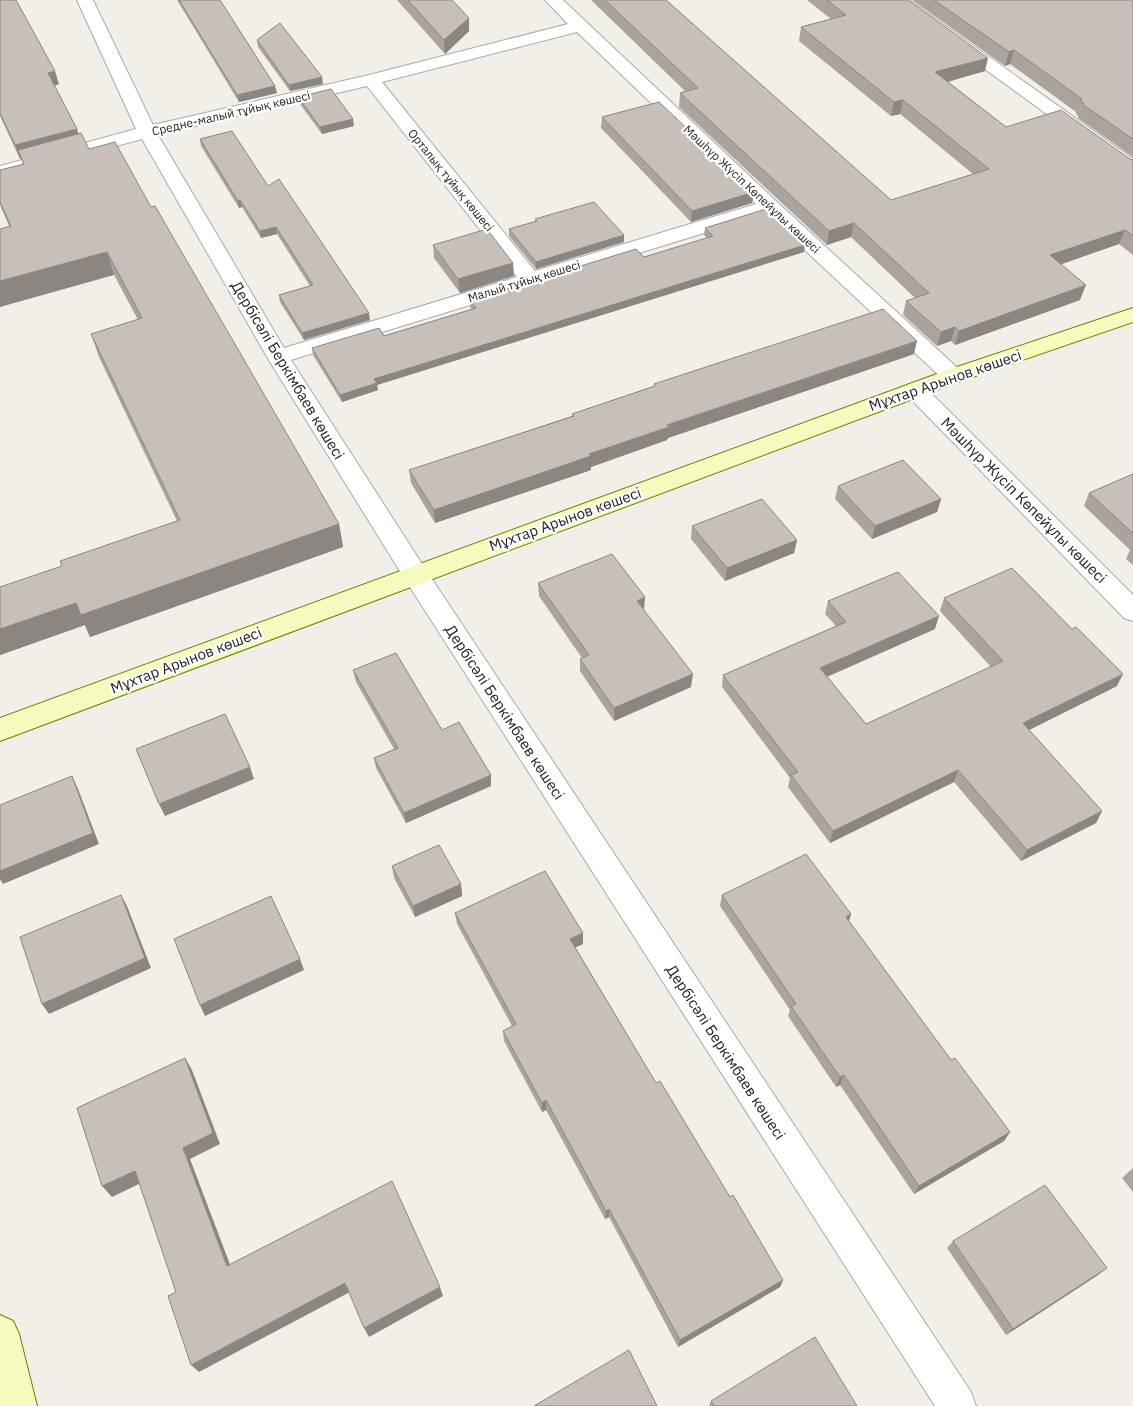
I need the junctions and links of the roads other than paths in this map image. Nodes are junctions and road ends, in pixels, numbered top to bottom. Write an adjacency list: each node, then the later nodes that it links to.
1 (85, 0): 6 (street, Дербісәлі Беркімбаев көшесі)
2 (553, 0): 4 (street, Мәшһүр Жүсіп Көпейұлы көшесі)
3 (898, 0): 7 (street)
4 (580, 26): 5 (street, Средне-малый тұйық көшесі); 9 (street, Мәшһүр Жүсіп Көпейұлы көшесі)
5 (371, 80): 6 (street, Средне-малый тұйық көшесі); 10 (street, Орталық тұйық көшесі)
6 (146, 132): 8 (street, Средне-малый тұйық көшесі); 12 (street, Дербісәлі Беркімбаев көшесі)
7 (1133, 168)
8 (0, 172)
9 (770, 206): 10 (street, Малый тұйық көшесі); 13 (street, Мәшһүр Жүсіп Көпейұлы көшесі)
10 (530, 279): 12 (street, Малый тұйық көшесі)
11 (1133, 316): 13 (main road, Мұхтар Арынов көшесі)
12 (278, 357): 15 (street, Дербісәлі Беркімбаев көшесі)
13 (953, 376): 14 (main road, Мұхтар Арынов көшесі)
14 (915, 390): 15 (main road, Мұхтар Арынов көшесі); 16 (street, Мәшһүр Жүсіп Көпейұлы көшесі)
15 (415, 574): 17 (main road, Мұхтар Арынов көшесі); 20 (street, Дербісәлі Беркімбаев көшесі)
16 (1133, 611)
17 (0, 730)
18 (0, 1334): 19 (main road)
19 (18, 1406)
20 (957, 1406)

